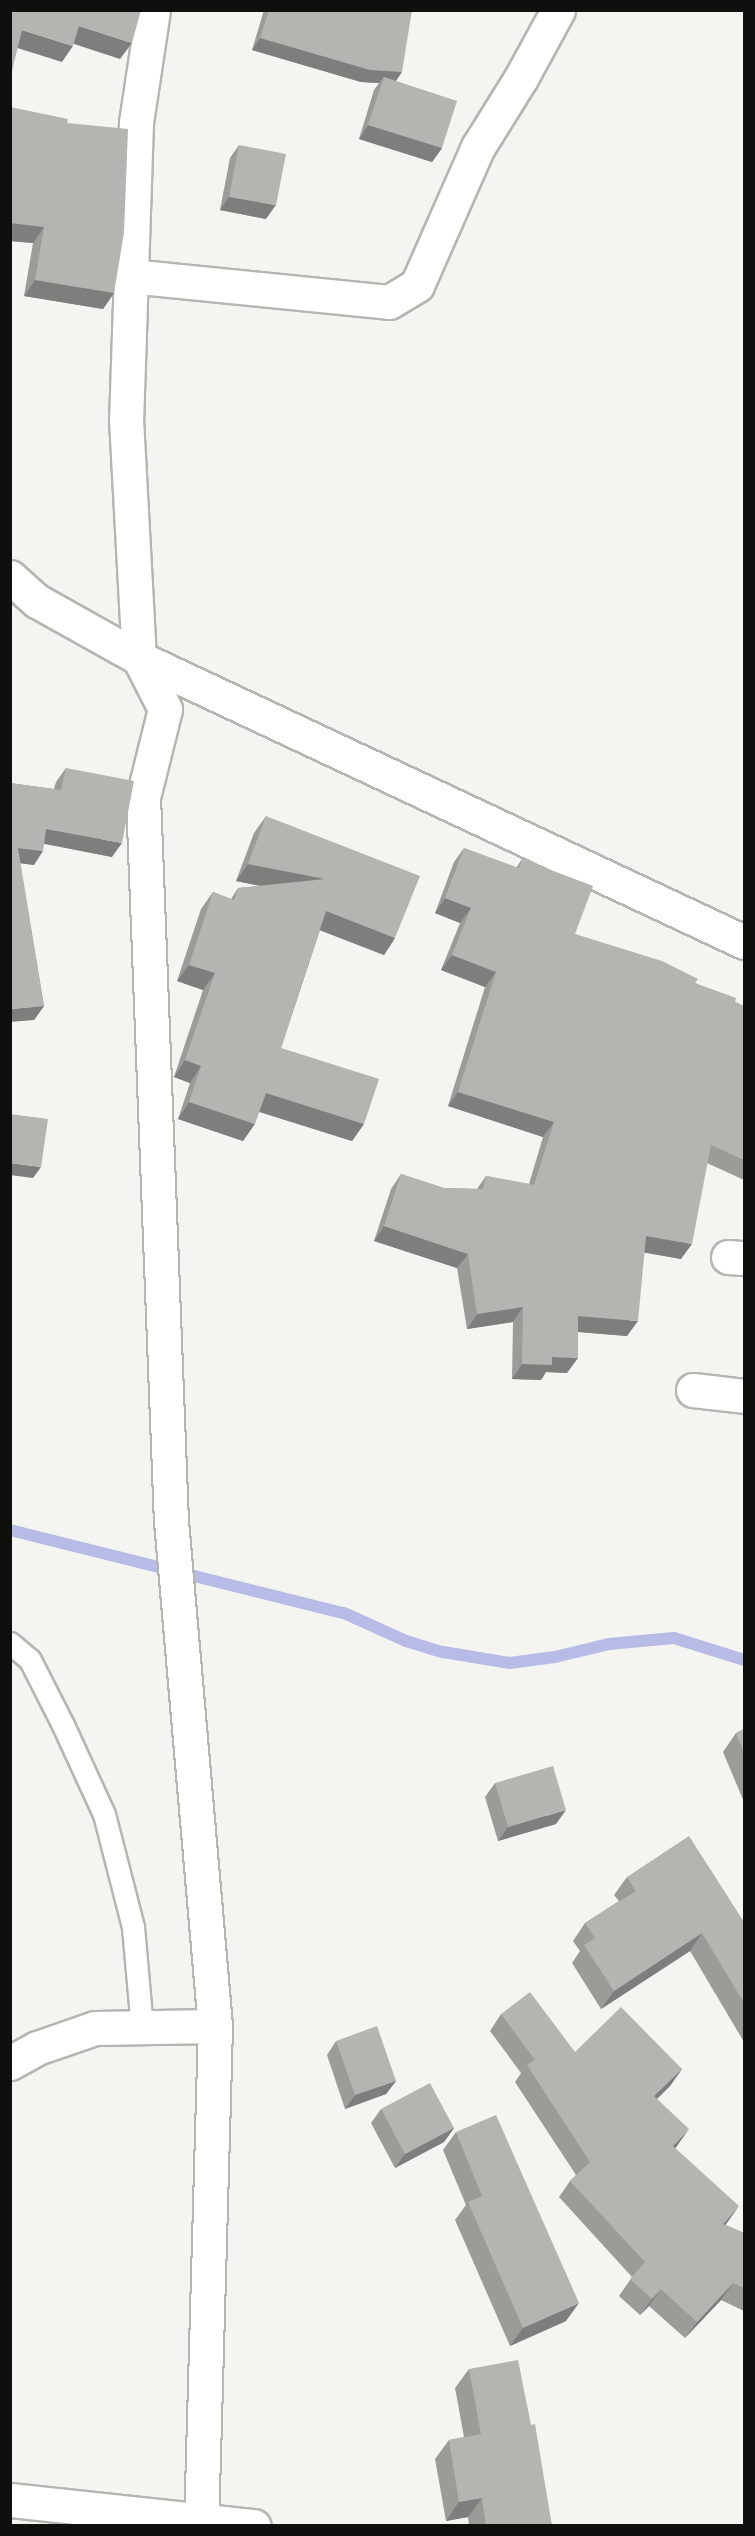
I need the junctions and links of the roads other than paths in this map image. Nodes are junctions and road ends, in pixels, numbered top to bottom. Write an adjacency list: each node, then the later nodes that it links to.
1 (153, 10): 3 (street)
2 (558, 10): 3 (street)
3 (130, 276): 5 (street)
4 (10, 577): 5 (street)
5 (139, 658): 6 (street); 10 (street)
6 (744, 942)
7 (693, 1390): 8 (street)
8 (744, 1396)
9 (10, 1643): 11 (lane)
10 (215, 2026): 11 (street); 14 (street)
11 (142, 2027): 12 (street)
12 (10, 2063)
13 (10, 2500): 14 (street)
14 (201, 2522): 15 (street)
15 (254, 2526)

